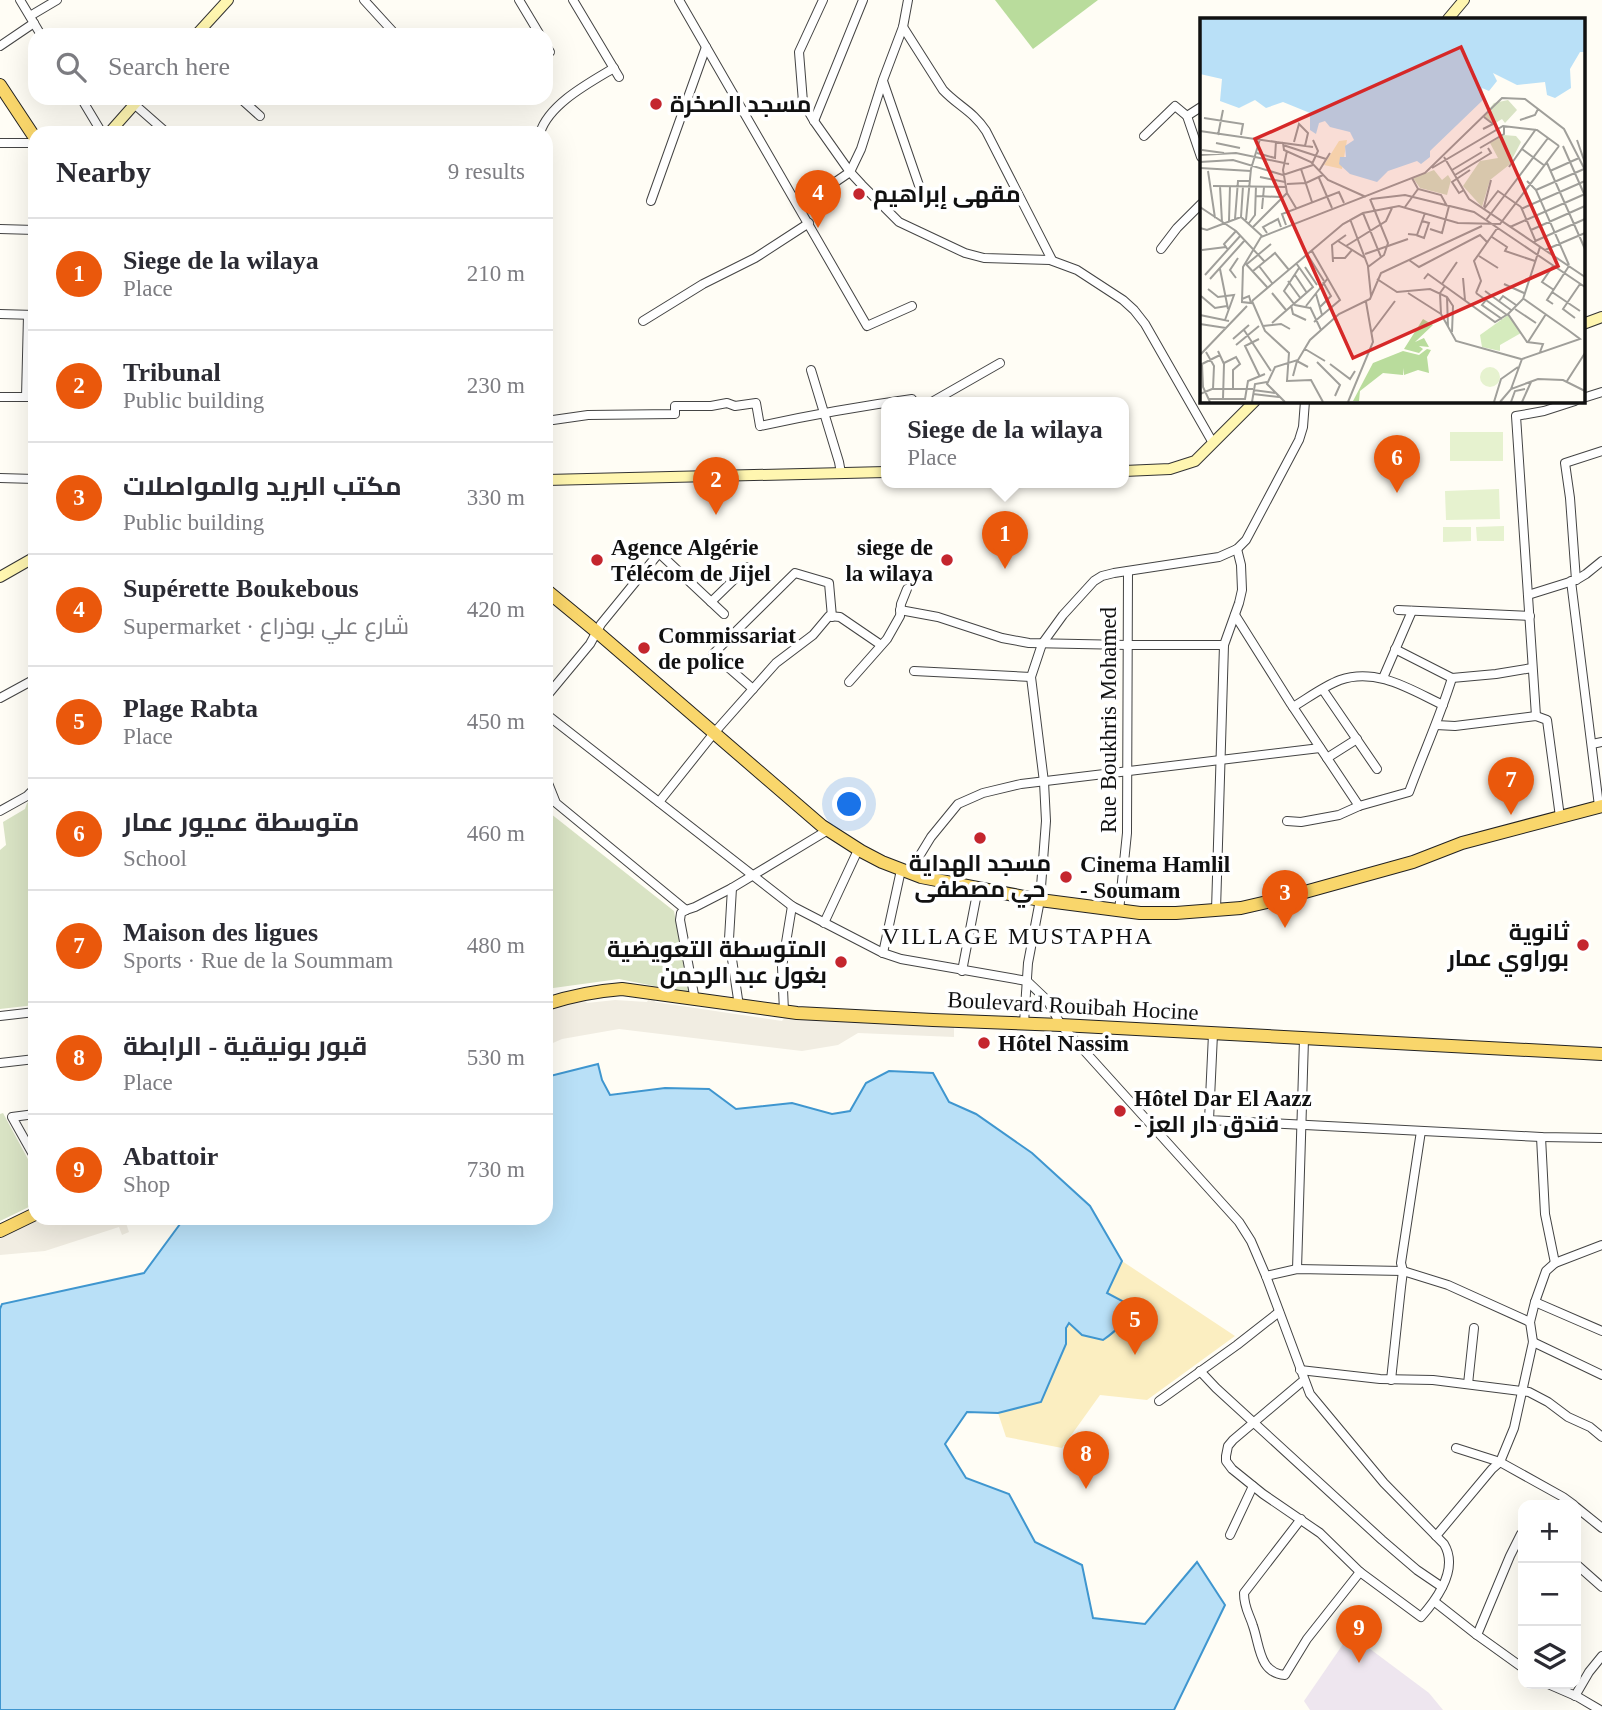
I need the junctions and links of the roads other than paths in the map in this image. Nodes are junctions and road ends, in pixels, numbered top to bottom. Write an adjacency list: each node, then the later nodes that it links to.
1 (20, 0): 13 (street)
2 (57, 0): 13 (street)
3 (228, 0): 16 (main road)
4 (364, 0): 17 (street)
5 (519, 0): 18 (street)
6 (573, 0): 21 (street)
7 (679, 0): 20 (street)
8 (823, 0): 32 (street)
9 (863, 0): 32 (street)
10 (908, 0): 14 (street)
11 (1464, 0): 12 (main road)
12 (1449, 18)
13 (32, 20): 15 (street); 19 (street)
14 (903, 27): 23 (street); 51 (street)
15 (37, 28)
16 (202, 28)
17 (390, 28)
18 (536, 28)
19 (0, 46)
20 (706, 47): 44 (street); 45 (street)
21 (614, 68): 22 (street); 36 (street)
22 (619, 77)
23 (883, 80): 42 (street); 43 (street)
24 (0, 85): 37 (main road)
25 (85, 105): 33 (street)
26 (134, 105): 34 (main road)
27 (141, 105): 35 (street)
28 (248, 105): 30 (street)
29 (1200, 108): 31 (street)
30 (260, 116)
31 (1187, 116): 38 (street); 41 (street)
32 (814, 121): 42 (street)
33 (98, 126)
34 (115, 126)
35 (160, 126)
36 (543, 126)
37 (28, 130)
38 (1144, 136)
39 (28, 141): 40 (street)
40 (0, 143)
41 (1200, 154)
42 (849, 172): 45 (street); 51 (street)
43 (923, 197)
44 (651, 201)
45 (796, 202): 47 (street)
46 (1200, 205): 50 (street)
47 (809, 223): 52 (street); 56 (street)
48 (0, 229): 49 (street)
49 (28, 230)
50 (1161, 249)
51 (1052, 260): 71 (street)
52 (912, 306)
53 (0, 314): 54 (street)
54 (28, 315)
55 (1602, 317): 57 (main road)
56 (643, 321)
57 (1584, 324)
58 (1000, 363): 63 (street)
59 (811, 370): 69 (street)
60 (1602, 393): 64 (street)
61 (0, 397): 62 (street)
62 (28, 397)
63 (940, 397)
64 (1584, 398)
65 (1254, 402): 71 (main road)
66 (1305, 402): 79 (street)
67 (1573, 402): 88 (street)
68 (881, 404): 69 (street)
69 (824, 412): 70 (street); 75 (street)
70 (553, 420)
71 (1213, 443): 73 (main road)
72 (1602, 451): 85 (street)
73 (1129, 471)
74 (881, 472): 75 (main road)
75 (841, 473): 78 (main road)
76 (0, 478): 77 (street)
77 (28, 479)
78 (553, 480)
79 (1237, 549): 83 (street); 94 (street)
80 (28, 561): 84 (main road)
81 (1602, 561): 85 (street)
82 (747, 567): 89 (street)
83 (1128, 571): 99 (street); 100 (street, Rue Boukhris Mohamed)
84 (0, 577)
85 (1574, 581): 88 (street); 122 (street)
86 (907, 589): 90 (street)
87 (553, 596): 97 (main road)
88 (1528, 596): 96 (street)
89 (711, 602): 93 (street); 97 (street)
90 (901, 610): 98 (street); 99 (street)
91 (1398, 610): 92 (street)
92 (1412, 611): 96 (street); 102 (street)
93 (724, 614)
94 (1235, 615): 101 (street); 115 (street)
95 (832, 617): 98 (street); 111 (street); 111 (street)
96 (1530, 617): 103 (street)
97 (597, 632): 110 (street); 119 (main road)
98 (881, 645): 108 (street)
99 (1042, 645): 100 (street); 105 (street)
100 (1128, 645): 101 (street); 127 (street, Rue Boukhris Mohamed)
101 (1224, 645): 125 (street)
102 (1395, 649): 106 (street); 107 (street)
103 (1532, 668): 107 (street); 116 (street)
104 (914, 671): 105 (street)
105 (1031, 677): 128 (street)
106 (1383, 678): 112 (street); 114 (street)
107 (1452, 678): 114 (street)
108 (849, 682)
109 (28, 683): 113 (street)
110 (553, 688)
111 (753, 689): 119 (street)
112 (1323, 690): 115 (street); 120 (street)
113 (0, 698)
114 (1443, 705): 118 (street)
115 (1293, 707): 123 (street)
116 (1536, 716): 118 (street); 135 (street)
117 (553, 722): 131 (street)
118 (1436, 725): 132 (street)
119 (714, 733): 131 (street); 137 (main road)
120 (1357, 739): 124 (street); 126 (street)
121 (1602, 742): 122 (street)
122 (1591, 744): 133 (street)
123 (1320, 748): 124 (street); 125 (street)
124 (1327, 758): 132 (street)
125 (1221, 760): 127 (street); 146 (street)
126 (1377, 769)
127 (1128, 771): 128 (street); 147 (street, Rue Boukhris Mohamed)
128 (1044, 782): 139 (street); 143 (street)
129 (28, 795): 134 (street)
130 (553, 796): 145 (street)
131 (659, 802): 140 (street)
132 (1359, 806): 136 (street)
133 (1601, 806): 135 (main road)
134 (0, 811)
135 (1560, 817): 146 (main road)
136 (1287, 821)
137 (828, 830): 138 (main road); 140 (street)
138 (858, 850): 139 (main road); 148 (street)
139 (905, 872): 142 (main road); 149 (street)
140 (754, 876): 141 (street); 144 (street)
141 (732, 888): 145 (street); 154 (street)
142 (978, 888): 143 (main road); 150 (street)
143 (1040, 900): 147 (main road); 151 (street)
144 (792, 906): 148 (street); 155 (street)
145 (686, 910): 152 (street)
146 (1216, 910): 147 (main road)
147 (1119, 911)
148 (824, 923): 149 (street)
149 (883, 953): 150 (street)
150 (962, 971): 151 (street)
151 (1027, 981): 158 (street); 159 (street)
152 (695, 1000): 153 (main road, Boulevard Rouibah Hocine); 154 (main road, Boulevard Rouibah Hocine)
153 (553, 1002)
154 (739, 1006): 155 (main road, Boulevard Rouibah Hocine)
155 (784, 1011): 158 (main road, Boulevard Rouibah Hocine)
156 (28, 1013): 157 (street)
157 (0, 1016)
158 (1024, 1023): 159 (main road, Boulevard Rouibah Hocine)
159 (1061, 1025): 160 (main road, Boulevard Rouibah Hocine); 177 (street)
160 (1213, 1034): 161 (main road, Boulevard Rouibah Hocine); 166 (street)
161 (1304, 1039): 162 (main road, Boulevard Rouibah Hocine); 166 (street)
162 (1602, 1054)
163 (28, 1060): 164 (street)
164 (0, 1063)
165 (28, 1115): 170 (street)
166 (1301, 1125): 167 (street); 175 (street)
167 (1421, 1131): 168 (street); 176 (street)
168 (1541, 1137): 169 (street); 174 (street)
169 (1602, 1138)
170 (28, 1146)
171 (28, 1217): 172 (main road)
172 (0, 1231)
173 (1601, 1247): 174 (street)
174 (1555, 1263): 178 (street)
175 (1297, 1269): 176 (street); 177 (street)
176 (1403, 1271): 180 (street); 188 (street)
177 (1266, 1276): 179 (street)
178 (1535, 1302): 180 (street); 182 (street)
179 (1279, 1312): 184 (street); 185 (street)
180 (1530, 1322): 183 (street)
181 (1474, 1328): 189 (street)
182 (1602, 1331)
183 (1533, 1342): 186 (street); 190 (street)
184 (1300, 1370): 187 (street); 188 (street)
185 (1200, 1371): 191 (street); 192 (street)
186 (1602, 1376)
187 (1304, 1380): 192 (street); 202 (street)
188 (1391, 1380): 189 (street)
189 (1468, 1384): 190 (street)
190 (1523, 1391): 193 (street); 195 (street)
191 (1159, 1401)
192 (1253, 1423): 196 (street); 206 (street)
193 (1602, 1437)
194 (1457, 1448): 195 (street)
195 (1500, 1462): 197 (street); 202 (street)
196 (1253, 1486): 199 (street); 201 (street)
197 (1567, 1500)
198 (1581, 1511): 200 (street)
199 (1301, 1519): 205 (street); 205 (street)
200 (1602, 1528)
201 (1230, 1535)
202 (1436, 1536): 206 (street)
203 (1518, 1540): 209 (street)
204 (1581, 1568): 207 (street)
205 (1360, 1572): 208 (street)
206 (1442, 1587): 208 (street)
207 (1602, 1587)
208 (1435, 1602): 209 (street)
209 (1477, 1635): 211 (street)
210 (1602, 1656): 213 (street)
211 (1518, 1664)
212 (1559, 1689): 213 (street)
213 (1575, 1696): 214 (street)
214 (1600, 1710)

